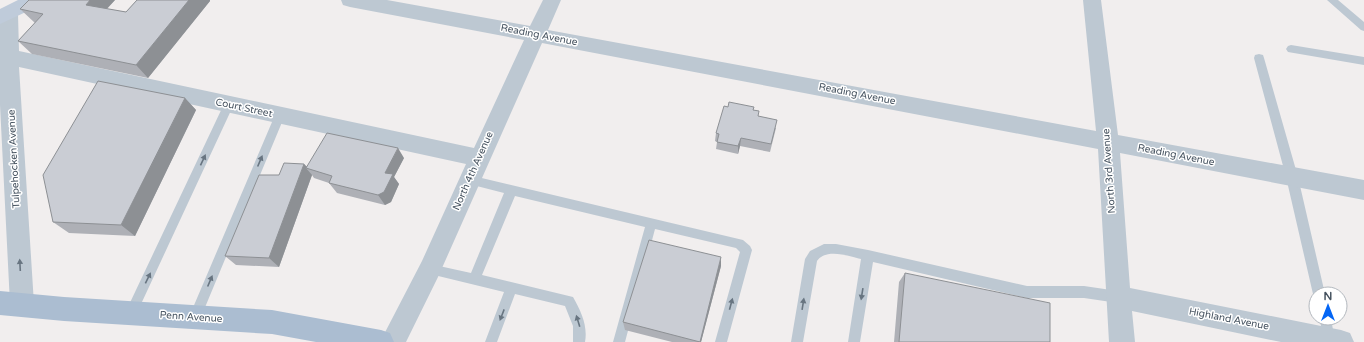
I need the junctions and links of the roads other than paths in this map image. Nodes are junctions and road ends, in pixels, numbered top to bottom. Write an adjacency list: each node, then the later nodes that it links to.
1 (34, 0): 6 (street)
2 (350, 0): 8 (street, Reading Avenue)
3 (552, 0): 8 (street, North 4th Avenue)
4 (1092, 0): 16 (street, North 3rd Avenue)
5 (1332, 0): 7 (lane)
6 (4, 15): 10 (street, Tulpehocken Avenue)
7 (1364, 27)
8 (536, 35): 16 (street, Reading Avenue); 17 (street, North 4th Avenue)
9 (1291, 50): 12 (lane)
10 (9, 57): 13 (street, Tulpehocken Avenue); 14 (street, Court Street)
11 (1259, 58): 18 (lane)
12 (1364, 61)
13 (5, 98): 29 (street, Tulpehocken Avenue, one-way to 13)
14 (229, 104): 15 (street, Court Street); 30 (lane, one-way to 14)
15 (280, 115): 17 (street, Court Street); 31 (lane, one-way to 15)
16 (1108, 142): 18 (street, Reading Avenue); 28 (street, North 3rd Avenue)
17 (479, 158): 19 (street, North 4th Avenue)
18 (1292, 177): 20 (street, Reading Avenue); 26 (lane)
19 (469, 180): 21 (lane); 24 (street, North 4th Avenue)
20 (1364, 190)
21 (511, 191): 22 (lane); 25 (lane)
22 (651, 224): 37 (lane); 38 (lane, one-way to 22)
23 (868, 255): 28 (lane); 39 (lane, one-way to 23); 40 (lane, one-way to 40)
24 (430, 269): 25 (lane); 34 (street, North 4th Avenue)
25 (474, 279): 27 (lane)
26 (1317, 286)
27 (512, 287): 35 (lane, one-way to 35); 36 (lane, one-way to 27)
28 (1118, 297): 32 (street, Highland Avenue); 41 (street, North 3rd Avenue)
29 (11, 304): 30 (main road, Penn Avenue)
30 (131, 313): 31 (main road, Penn Avenue)
31 (194, 317): 33 (main road, Penn Avenue)
32 (1332, 333)
33 (382, 342)
34 (394, 342)
35 (491, 342)
36 (579, 342)
37 (619, 342)
38 (722, 342)
39 (797, 342)
40 (854, 342)
41 (1122, 342)

